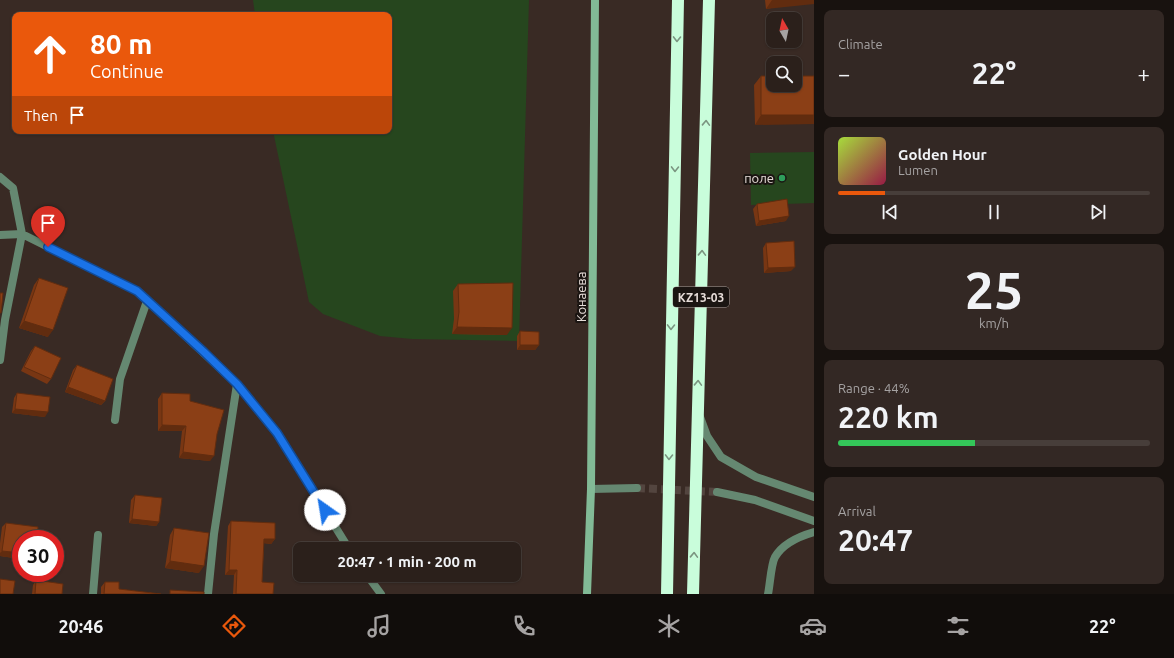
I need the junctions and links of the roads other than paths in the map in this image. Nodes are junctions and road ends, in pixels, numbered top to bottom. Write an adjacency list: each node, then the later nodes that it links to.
1 (595, 0): 13 (main road, Конаева)
2 (678, 0): 25 (highway, KZ13-03, one-way to 25)
3 (709, 0): 10 (highway, KZ13-03, one-way to 3)
4 (0, 177): 5 (street)
5 (22, 234): 6 (street); 7 (street); 8 (street)
6 (0, 235)
7 (147, 301): 9 (street); 11 (street)
8 (0, 360)
9 (237, 384): 19 (street); 22 (street)
10 (697, 412): 15 (street); 26 (highway, KZ13-03, one-way to 10)
11 (115, 420)
12 (637, 488): 13 (street)
13 (591, 489): 24 (main road, Конаева)
14 (717, 492): 16 (street)
15 (814, 498)
16 (814, 521)
17 (814, 532): 27 (street)
18 (98, 535): 21 (street)
19 (345, 542)
20 (372, 582): 23 (street)
21 (93, 594)
22 (208, 594)
23 (381, 594)
24 (587, 594)
25 (666, 594)
26 (692, 594)
27 (768, 594)

